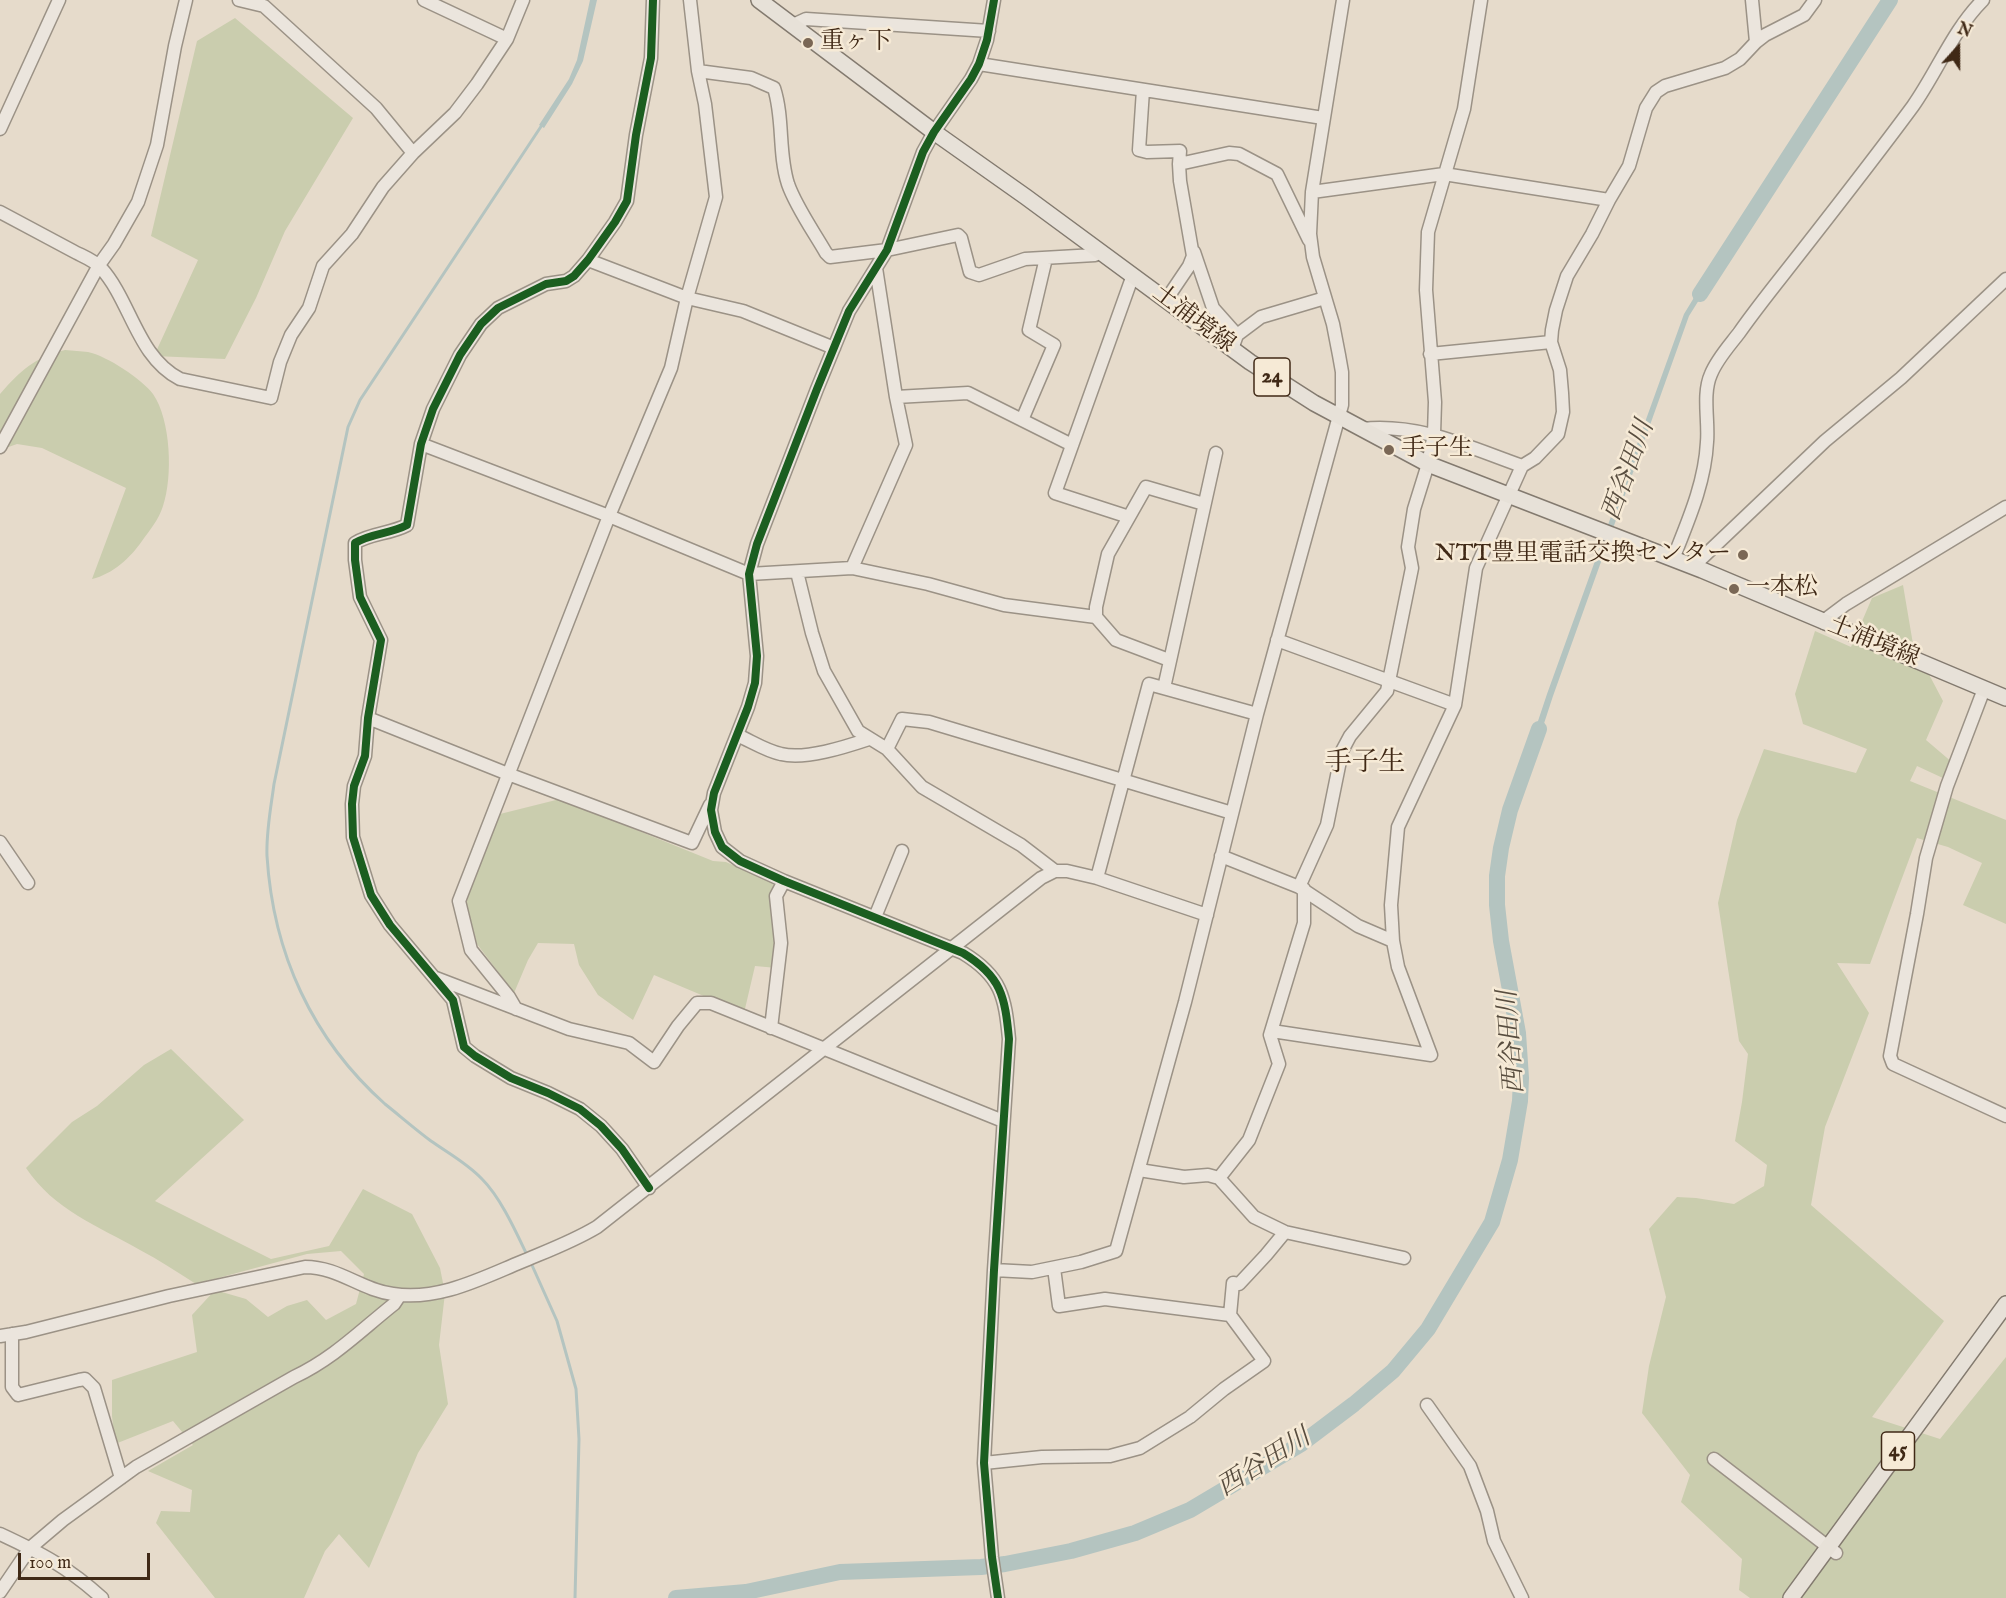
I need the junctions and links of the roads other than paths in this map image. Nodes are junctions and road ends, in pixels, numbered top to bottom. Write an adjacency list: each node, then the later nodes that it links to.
1 (59, 0): 23 (street)
2 (186, 0): 37 (street)
3 (239, 0): 25 (street)
4 (424, 0): 17 (street)
5 (523, 0): 17 (street)
6 (653, 0): 36 (street)
7 (690, 0): 20 (street)
8 (759, 0): 15 (main road, 土浦境線 / 24)
9 (994, 0): 16 (street)
10 (1343, 0): 22 (street)
11 (1481, 0): 27 (street)
12 (1752, 0): 18 (street)
13 (1815, 0): 18 (street)
14 (1983, 0): 64 (street)
15 (792, 25): 16 (street); 24 (main road, 土浦境線 / 24)
16 (989, 31): 19 (street)
17 (507, 39): 25 (street)
18 (1755, 42): 29 (street)
19 (979, 64): 21 (street); 24 (street)
20 (698, 71): 32 (street); 41 (street)
21 (1143, 90): 22 (street); 26 (street)
22 (1323, 118): 28 (street)
23 (0, 129)
24 (934, 132): 32 (street); 33 (main road, 土浦境線 / 24)
25 (413, 153): 37 (street)
26 (1179, 164): 31 (street); 34 (street)
27 (1444, 174): 28 (street); 29 (street); 47 (street)
28 (1312, 192): 31 (street)
29 (1609, 200): 45 (street)
30 (0, 212): 37 (street)
31 (1311, 242): 42 (street)
32 (887, 250): 35 (street); 38 (street)
33 (1098, 250): 35 (street); 39 (main road, 土浦境線 / 24)
34 (1193, 250): 43 (street); 44 (street)
35 (1046, 258): 50 (street)
36 (588, 260): 41 (street); 53 (street)
37 (99, 265): 55 (street)
38 (876, 268): 46 (street); 48 (street)
39 (1133, 275): 43 (main road, 土浦境線 / 24); 54 (street)
40 (2006, 279): 65 (street)
41 (687, 298): 46 (street); 62 (street)
42 (1325, 298): 44 (street); 49 (street)
43 (1167, 300): 44 (main road, 土浦境線 / 24)
44 (1235, 342): 49 (main road, 土浦境線 / 24)
45 (1551, 342): 47 (street); 58 (street)
46 (834, 348): 68 (street)
47 (1430, 354): 52 (street)
48 (896, 397): 50 (street); 66 (street)
49 (1339, 417): 51 (main road, 土浦境線 / 24); 71 (street)
50 (1022, 420): 54 (street)
51 (1362, 429): 52 (street); 57 (main road, 土浦境線 / 24)
52 (1434, 434): 57 (street); 58 (street)
53 (421, 444): 62 (street); 79 (street)
54 (1072, 445): 63 (street)
55 (0, 447)
56 (1216, 453): 60 (street)
57 (1428, 464): 59 (main road, 土浦境線 / 24); 73 (street)
58 (1522, 466): 59 (street)
59 (1508, 496): 64 (main road, 土浦境線 / 24); 77 (street)
60 (1204, 504): 63 (street); 72 (street)
61 (2006, 507): 70 (street)
62 (609, 516): 68 (street); 83 (street)
63 (1129, 517): 69 (street)
64 (1673, 559): 65 (main road, 土浦境線 / 24)
65 (1695, 567): 70 (main road, 土浦境線 / 24)
66 (852, 568): 67 (street); 69 (street)
67 (797, 572): 68 (street); 81 (street)
68 (749, 574): 80 (street)
69 (1096, 617): 72 (street)
70 (1824, 623): 75 (main road, 土浦境線 / 24)
71 (1277, 640): 73 (street); 78 (street)
72 (1169, 660): 74 (street)
73 (1389, 681): 77 (street); 94 (street)
74 (1164, 688): 78 (street); 84 (street)
75 (1984, 689): 76 (main road, 土浦境線 / 24); 104 (street)
76 (2006, 699)
77 (1455, 705): 97 (street)
78 (1257, 714): 86 (street)
79 (368, 718): 83 (street); 99 (street)
80 (737, 735): 81 (street); 85 (street)
81 (869, 739): 82 (street)
82 (887, 748): 84 (street); 90 (street)
83 (508, 774): 85 (street); 100 (street)
84 (1123, 779): 86 (street); 91 (street)
85 (712, 802): 92 (street)
86 (1232, 813): 89 (street)
87 (0, 842): 93 (street)
88 (902, 851): 96 (street)
89 (1221, 856): 94 (street); 95 (street)
90 (1055, 871): 91 (street); 98 (street)
91 (1097, 878): 95 (street)
92 (784, 881): 96 (street); 101 (street)
93 (28, 883)
94 (1301, 888): 97 (street); 102 (street)
95 (1207, 915): 106 (street)
96 (875, 917): 98 (street)
97 (1393, 941): 102 (street)
98 (952, 947): 103 (street); 105 (street)
99 (435, 978): 100 (street); 108 (street)
100 (516, 1009): 101 (street)
101 (771, 1028): 103 (street)
102 (1272, 1031): 107 (street)
103 (822, 1049): 105 (street); 108 (street)
104 (2006, 1116)
105 (1003, 1121): 112 (street)
106 (1139, 1170): 107 (street); 111 (street)
107 (1219, 1178): 109 (street)
108 (649, 1188): 113 (street)
109 (1285, 1232): 110 (street); 115 (street)
110 (1404, 1258)
111 (1054, 1268): 112 (street); 115 (street)
112 (994, 1270): 120 (street)
113 (400, 1295): 117 (street); 121 (street)
114 (2006, 1304): 124 (main road, 45)
115 (1230, 1315): 120 (street)
116 (2006, 1322): 124 (main road, 45)
117 (6, 1335): 121 (street)
118 (1427, 1405): 128 (street)
119 (1714, 1459): 124 (street)
120 (984, 1463): 127 (street)
121 (121, 1478): 123 (street)
122 (0, 1534): 123 (street)
123 (30, 1548): 125 (street); 126 (street)
124 (1833, 1550): 129 (main road, 45); 130 (main road, 45)
125 (0, 1592)
126 (102, 1598)
127 (998, 1598)
128 (1522, 1598)
129 (1791, 1598)
130 (1803, 1598)

